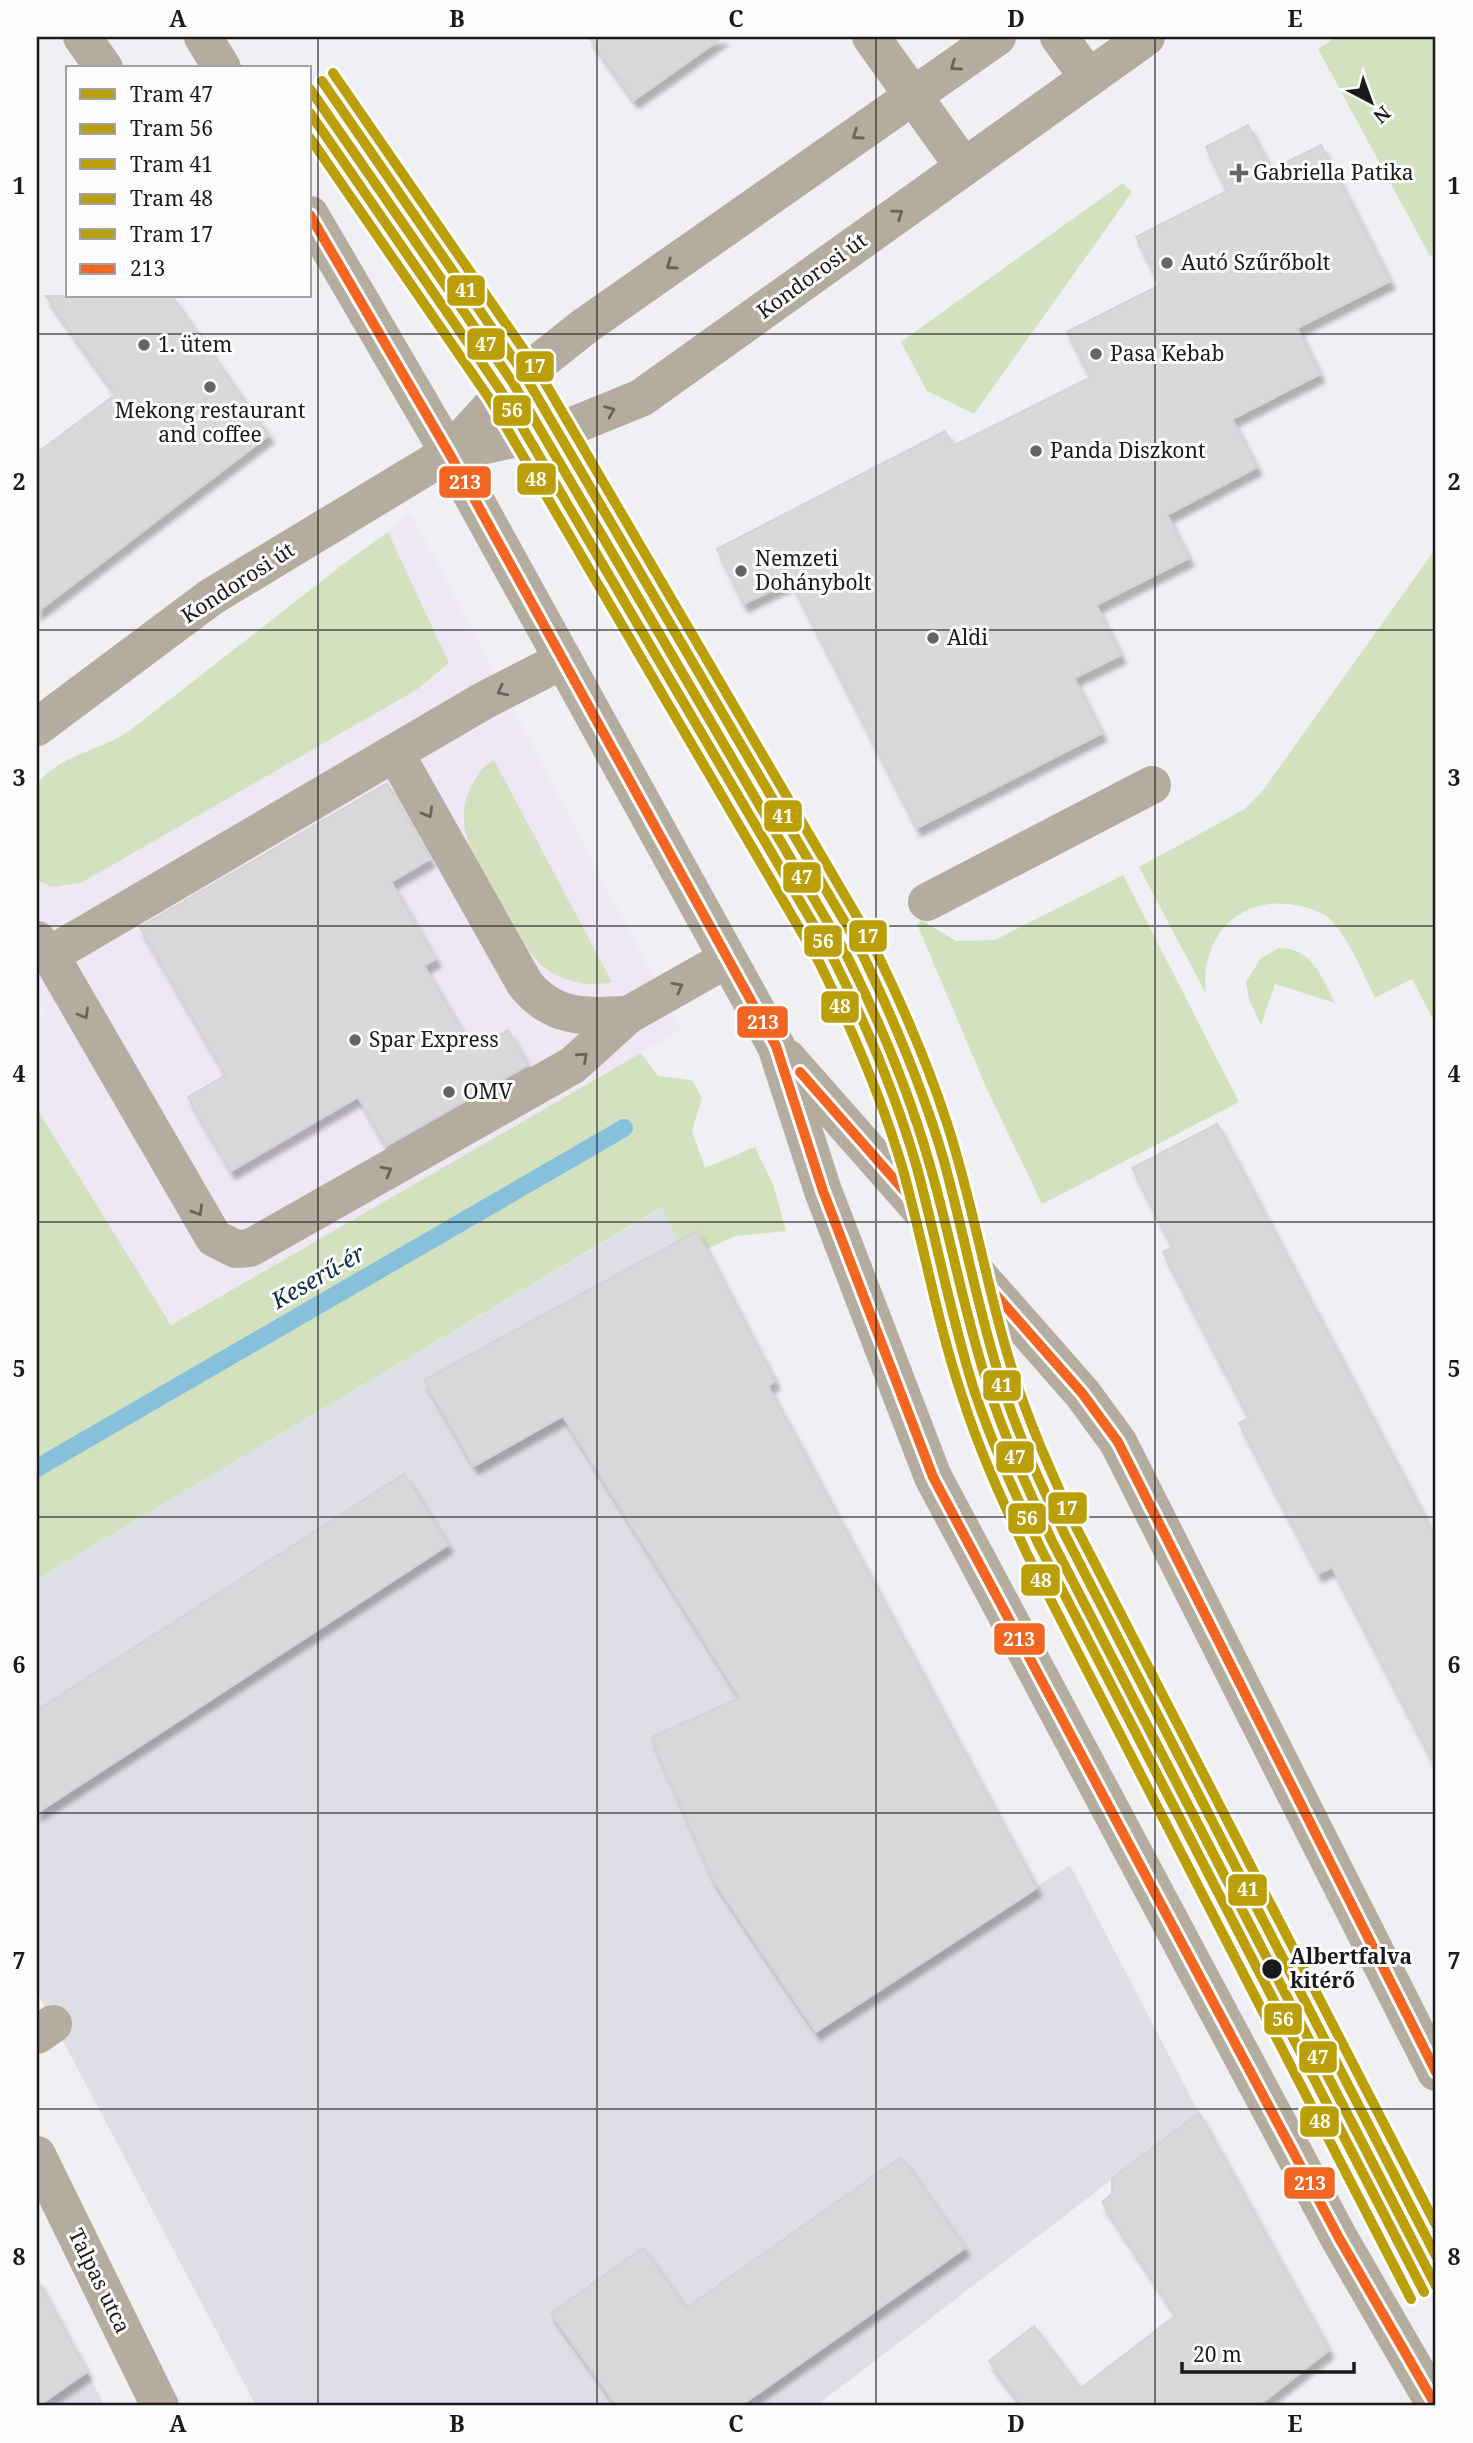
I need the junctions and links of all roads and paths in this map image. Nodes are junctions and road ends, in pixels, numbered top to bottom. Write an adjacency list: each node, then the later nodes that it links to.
1 (82, 37): 7 (street)
2 (203, 37): 8 (street)
3 (871, 37): 10 (street)
4 (998, 37): 10 (street, Kondorosi út, one-way to 10)
5 (1059, 37): 9 (street)
6 (1146, 37): 9 (street, Kondorosi út)
7 (103, 66)
8 (221, 66)
9 (1088, 78): 11 (street, Kondorosi út)
10 (913, 95): 11 (street); 13 (street, Kondorosi út, one-way to 13)
11 (964, 167): 13 (street, Kondorosi út, one-way to 11)
12 (312, 218): 13 (street)
13 (449, 453): 14 (street); 15 (street, Kondorosi út)
14 (563, 660): 16 (street, one-way to 16); 20 (street)
15 (37, 727)
16 (395, 753): 19 (street); 21 (street, one-way to 21)
17 (1152, 785): 18 (street)
18 (927, 902)
19 (43, 948): 21 (street, one-way to 21)
20 (727, 959): 21 (street, one-way to 20); 22 (street)
21 (628, 1015)
22 (776, 1046): 23 (street); 25 (street)
23 (1436, 2072)
24 (39, 2166): 26 (street, Talpas utca)
25 (1430, 2399)
26 (160, 2406)

